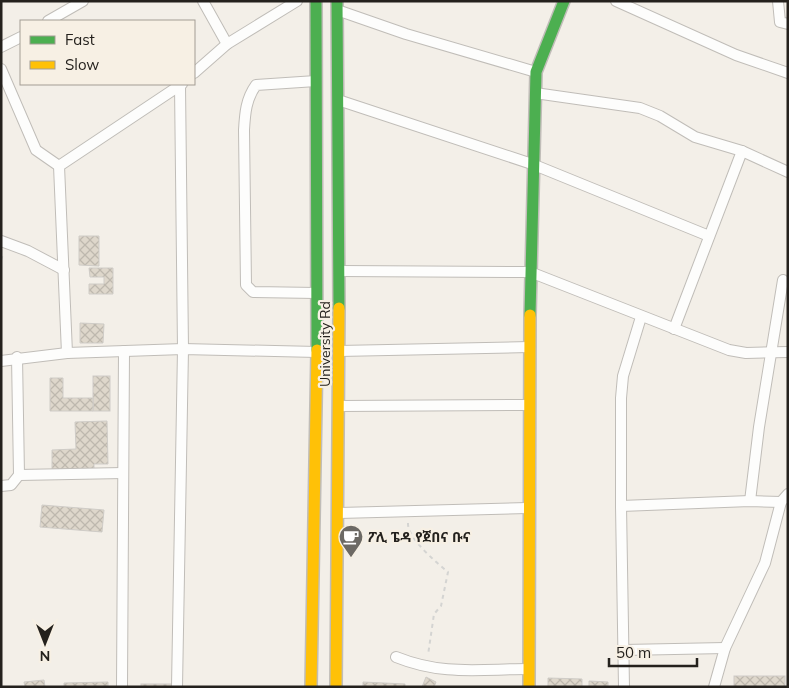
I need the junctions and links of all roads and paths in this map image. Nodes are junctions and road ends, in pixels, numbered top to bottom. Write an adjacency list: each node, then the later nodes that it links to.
1 (83, 1): 9 (street)
2 (203, 1): 12 (street)
3 (297, 1): 12 (street)
4 (564, 1): 16 (street)
5 (616, 1): 17 (street)
6 (778, 1): 10 (street)
7 (313, 2): 8 (street); 18 (street, University Rd)
8 (337, 6): 16 (street); 21 (street, University Rd)
9 (50, 20)
10 (788, 24)
11 (20, 38): 13 (street)
12 (227, 44): 15 (street)
13 (1, 47)
14 (1, 69): 24 (street)
15 (195, 72)
16 (536, 72): 20 (street)
17 (788, 73)
18 (316, 81): 32 (street, University Rd); 32 (street)
19 (181, 85): 24 (street); 36 (street)
20 (535, 93): 22 (street); 23 (street)
21 (338, 100): 23 (street); 29 (street, University Rd)
22 (742, 151): 25 (street); 26 (street)
23 (532, 164): 26 (street); 30 (street)
24 (59, 166): 28 (street)
25 (788, 172)
26 (709, 236): 34 (street)
27 (1, 241): 28 (street)
28 (64, 270): 42 (street)
29 (340, 271): 30 (street); 38 (street, University Rd)
30 (530, 272): 33 (street); 35 (street)
31 (783, 280): 40 (street)
32 (316, 293): 39 (street, University Rd)
33 (641, 317): 34 (street); 53 (street)
34 (674, 329): 40 (street)
35 (528, 347): 38 (street); 45 (street)
36 (183, 349): 37 (street); 39 (street); 63 (street)
37 (124, 351): 42 (street); 47 (street)
38 (339, 351): 39 (street); 46 (street, University Rd)
39 (317, 352): 64 (street, University Rd)
40 (772, 352): 41 (street); 51 (street)
41 (788, 352)
42 (67, 353): 43 (street)
43 (17, 357): 44 (street); 48 (street)
44 (1, 361)
45 (528, 405): 46 (street); 54 (street)
46 (340, 406): 56 (street, University Rd)
47 (123, 473): 48 (street); 62 (street)
48 (19, 475): 49 (street)
49 (1, 486)
50 (788, 494): 52 (street)
51 (750, 501): 52 (street); 53 (street)
52 (781, 502): 57 (street)
53 (620, 506): 58 (street)
54 (527, 508): 55 (street); 61 (street)
55 (408, 511): 56 (street); 60 (path)
56 (339, 513): 65 (street, University Rd)
57 (725, 648): 58 (street); 68 (street)
58 (624, 650): 67 (street)
59 (396, 657): 60 (street)
60 (426, 667): 61 (street)
61 (529, 669): 66 (street)
62 (122, 687)
63 (177, 687)
64 (311, 687)
65 (336, 687)
66 (529, 687)
67 (624, 687)
68 (714, 687)

